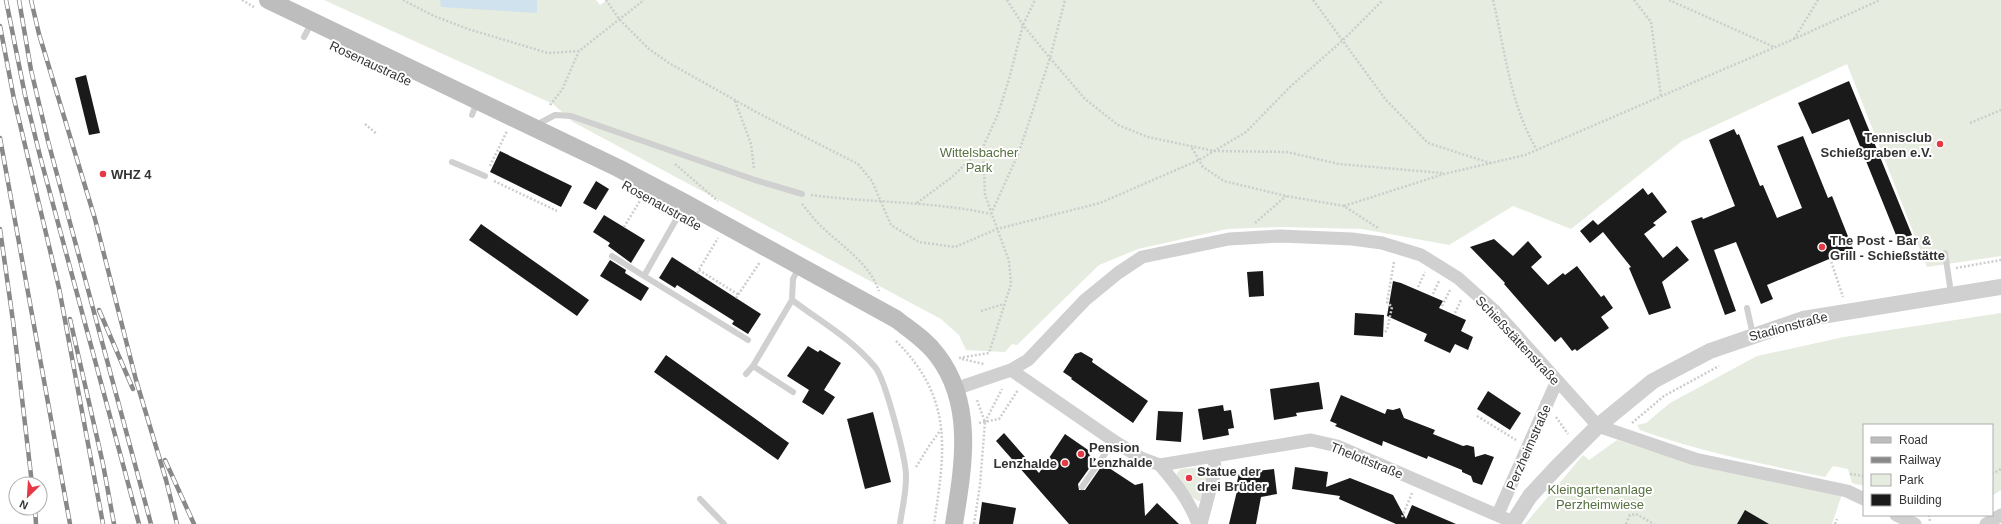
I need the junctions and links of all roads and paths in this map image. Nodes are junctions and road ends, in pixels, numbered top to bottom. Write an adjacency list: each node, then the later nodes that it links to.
1 (242, 0): 15 (path)
2 (403, 0): 21 (path)
3 (606, 0): 16 (path)
4 (644, 0): 16 (path)
5 (1007, 0): 17 (path)
6 (1035, 0): 17 (path)
7 (1065, 0): 22 (path)
8 (1313, 0): 19 (path)
9 (1383, 0): 19 (path)
10 (1493, 0): 33 (path)
11 (1634, 0): 23 (path)
12 (1669, 0): 20 (path)
13 (1818, 0): 18 (path)
14 (1880, 0): 18 (path)
15 (263, 4): 29 (main road, Rosenaustraße)
16 (620, 20): 21 (path); 24 (path)
17 (1023, 25): 22 (path); 31 (path)
18 (1794, 39): 20 (path)
19 (1342, 41): 34 (path); 38 (path)
20 (1774, 47): 23 (path)
21 (579, 51): 29 (path)
22 (1050, 58): 32 (path); 52 (path)
23 (1661, 96): 33 (path)
24 (734, 100): 41 (path); 45 (path)
25 (2001, 110): 26 (path)
26 (1970, 123)
27 (365, 124): 30 (path)
28 (509, 127): 40 (path)
29 (533, 127): 41 (lane); 46 (main road, Rosenaustraße)
30 (377, 134)
31 (983, 147): 48 (path); 52 (path)
32 (1192, 147): 34 (path); 36 (path)
33 (1537, 150): 38 (path)
34 (1214, 151): 36 (path); 39 (path)
35 (670, 160): 47 (path)
36 (1199, 160): 43 (path); 54 (path)
37 (452, 162): 40 (lane)
38 (1491, 163): 39 (path)
39 (1444, 174): 50 (path)
40 (485, 176): 51 (path)
41 (755, 180): 42 (lane)
42 (802, 194): 45 (path)
43 (1286, 196): 50 (path); 58 (path)
44 (801, 202): 75 (path)
45 (881, 202): 48 (path); 54 (path)
46 (685, 203): 68 (main road, Rosenaustraße); 70 (lane)
47 (721, 203)
48 (917, 203): 52 (path)
49 (638, 206): 53 (path)
50 (1344, 206): 55 (path)
51 (557, 211)
52 (991, 214): 54 (path)
53 (624, 227)
54 (997, 229): 78 (path)
55 (1385, 231)
56 (719, 236): 57 (path)
57 (725, 239)
58 (1229, 239): 71 (street, Schießstättenstraße); 90 (street, Schießstättenstraße)
59 (716, 242): 73 (path)
60 (1945, 254): 69 (lane)
61 (612, 256): 70 (lane)
62 (755, 257): 65 (path)
63 (1395, 258): 83 (path)
64 (1830, 258): 82 (path)
65 (762, 260)
66 (2001, 260): 69 (path)
67 (758, 266): 73 (path)
68 (799, 267): 77 (lane); 94 (main road, Rosenaustraße)
69 (1948, 269): 74 (lane)
70 (644, 276): 86 (lane)
71 (1457, 277): 79 (path); 93 (street, Schießstättenstraße)
72 (2001, 287): 74 (street, Stadionstraße)
73 (739, 295): 76 (path)
74 (1952, 295): 82 (street, Stadionstraße)
75 (881, 297)
76 (736, 298)
77 (792, 300): 89 (lane); 108 (lane)
78 (1004, 304): 81 (path); 87 (path)
79 (1442, 306)
80 (1747, 308): 84 (lane)
81 (981, 311)
82 (1847, 311): 84 (street, Stadionstraße)
83 (1385, 332)
84 (1753, 335): 98 (street, Stadionstraße)
85 (891, 337): 99 (path)
86 (748, 340)
87 (959, 358)
88 (1726, 362): 100 (path)
89 (753, 366): 91 (lane); 95 (lane)
90 (1011, 370): 92 (street, Thelottstraße); 92 (path); 94 (street, Schießstättenstraße)
91 (746, 374)
92 (1025, 379): 101 (street, Thelottstraße)
93 (1556, 381): 96 (street, Perzheimstraße); 98 (street, Schießstättenstraße)
94 (955, 389): 122 (main road, Rosenaustraße)
95 (793, 392)
96 (1547, 403): 102 (path); 103 (street, Perzheimstraße)
97 (1477, 416): 103 (path)
98 (1598, 426): 100 (street, Schießstättenstraße); 102 (street, Perzheimstraße)
99 (942, 428): 108 (path); 121 (path)
100 (1618, 434): 112 (street, Schießstättenstraße)
101 (1114, 441): 105 (street, Thelottstraße); 110 (lane)
102 (1579, 444): 118 (street, Perzheimstraße)
103 (1528, 447): 113 (street, Perzheimstraße)
104 (1214, 457): 105 (street, Thelottstraße); 109 (street, Thelottstraße); 124 (street)
105 (1160, 464): 123 (street)
106 (1850, 474): 107 (path)
107 (1863, 476)
108 (907, 478): 120 (lane)
109 (1418, 480): 113 (street, Thelottstraße); 116 (path)
110 (1082, 487)
111 (700, 499): 119 (lane)
112 (1863, 499)
113 (1498, 514): 118 (street, Thelottstraße)
114 (2001, 515): 129 (street)
115 (1898, 516): 128 (street)
116 (1402, 517)
117 (1837, 519): 127 (path)
118 (1513, 523)
119 (724, 524)
120 (900, 524)
121 (934, 524)
122 (954, 524)
123 (1198, 524)
124 (1201, 524)
125 (1626, 524): 126 (path)
126 (1654, 524)
127 (1836, 524)
128 (1915, 524)
129 (1986, 524)

